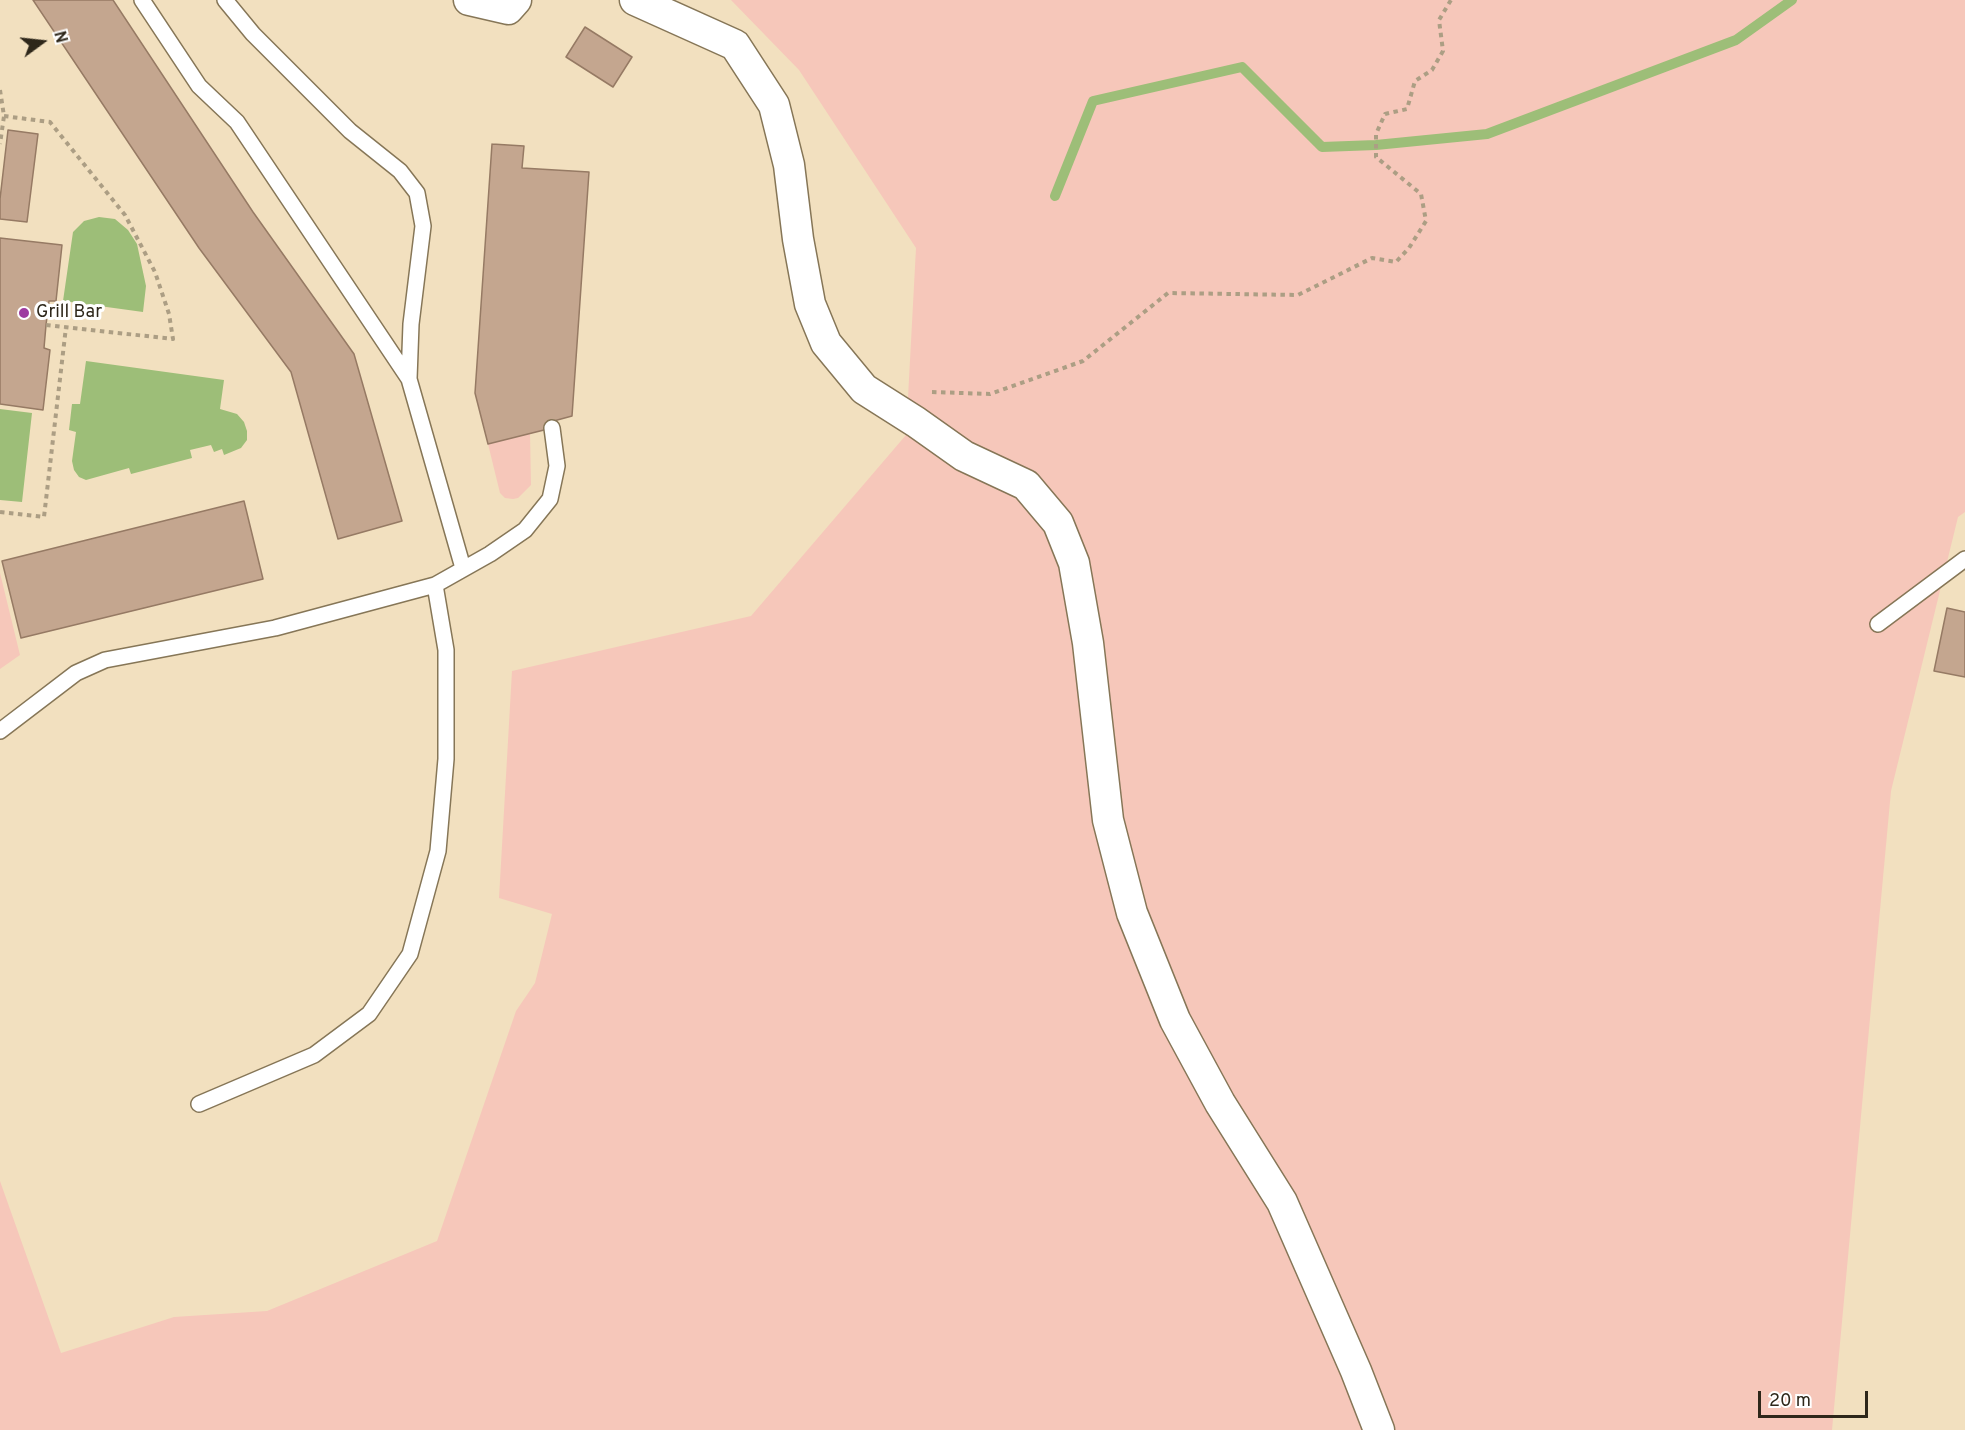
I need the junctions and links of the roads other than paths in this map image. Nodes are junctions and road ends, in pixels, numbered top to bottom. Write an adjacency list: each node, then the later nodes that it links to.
1 (142, 0): 6 (lane)
2 (225, 0): 6 (lane)
3 (469, 0): 4 (street)
4 (516, 0)
5 (635, 0): 14 (street)
6 (409, 379): 9 (lane)
7 (552, 428): 9 (lane)
8 (1965, 560): 11 (lane)
9 (463, 568): 10 (lane)
10 (435, 585): 12 (lane); 13 (lane)
11 (1878, 624)
12 (0, 731)
13 (199, 1104)
14 (1379, 1430)

